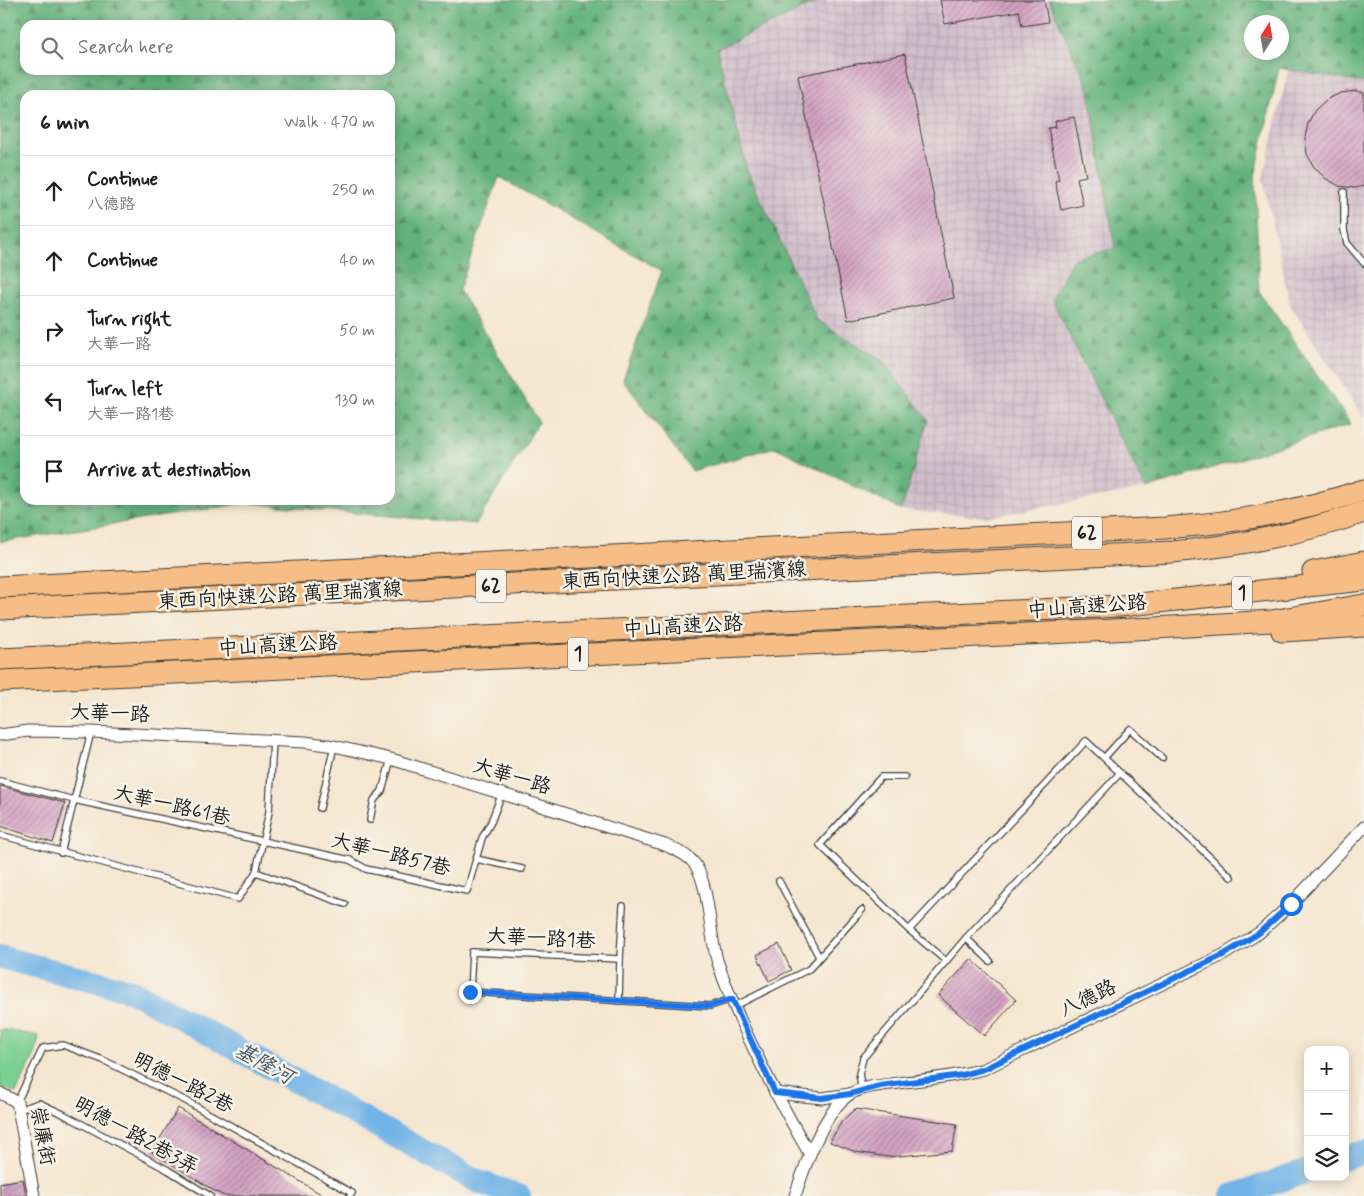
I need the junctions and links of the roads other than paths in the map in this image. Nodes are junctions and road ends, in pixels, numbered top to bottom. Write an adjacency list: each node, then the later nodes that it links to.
1 (1344, 192): 2 (lane)
2 (1364, 263)
3 (1364, 490): 7 (highway, 東西向快速公路 萬里瑞濱線 / 62)
4 (1364, 512): 10 (highway, 東西向快速公路 萬里瑞濱線 / 62)
5 (1364, 562): 9 (highway)
6 (1364, 580): 9 (highway, 中山高速公路 / 1)
7 (0, 587)
8 (1364, 605): 12 (highway, 中山高速公路 / 1)
9 (1120, 606): 13 (highway, 中山高速公路 / 1)
10 (0, 609)
11 (1364, 626): 12 (highway)
12 (1155, 628): 14 (highway, 中山高速公路 / 1)
13 (0, 659)
14 (0, 681)
15 (91, 732): 16 (street, 大華一路); 17 (street, 大華一路); 26 (lane)
16 (0, 735)
17 (273, 740): 18 (street, 大華一路); 31 (lane)
18 (334, 746): 21 (street, 大華一路); 27 (lane)
19 (1104, 758): 20 (lane); 22 (lane); 41 (lane)
20 (1162, 758)
21 (391, 759): 25 (street, 大華一路); 28 (lane)
22 (1120, 773): 36 (lane); 42 (lane)
23 (905, 776): 41 (lane)
24 (0, 781): 26 (lane, 大華一路61巷)
25 (502, 793): 33 (lane, 大華一路57巷); 48 (street, 大華一路)
26 (74, 800): 31 (lane, 大華一路61巷); 32 (lane)
27 (320, 808)
28 (370, 820)
29 (1364, 827): 49 (street, 八德路)
30 (0, 835): 32 (lane)
31 (262, 842): 33 (lane, 大華一路57巷); 35 (lane)
32 (61, 853): 35 (lane)
33 (476, 859): 34 (lane)
34 (522, 869)
35 (256, 872): 38 (lane)
36 (1231, 877)
37 (779, 881): 43 (lane)
38 (345, 904)
39 (623, 906): 44 (lane, 大華一路1巷)
40 (862, 910): 43 (lane, 大華一路1巷)
41 (909, 930): 45 (lane)
42 (966, 938): 45 (lane); 46 (lane)
43 (819, 957): 48 (lane, 大華一路1巷)
44 (620, 959): 47 (lane); 47 (lane, 大華一路1巷)
45 (946, 961): 49 (lane)
46 (990, 961)
47 (619, 1001): 48 (lane, 大華一路1巷)
48 (734, 1002): 51 (street, 大華一路)
49 (862, 1089): 52 (street, 八德路)
50 (0, 1093): 53 (street, 崇廉街)
51 (775, 1093): 52 (street); 54 (street, 大華一路)
52 (850, 1094): 54 (street, 八德路)
53 (17, 1106): 55 (street, 崇廉街); 56 (lane, 明德一路2巷3弄); 57 (lane, 明德一路2巷)
54 (809, 1153): 58 (street, 八德路)
55 (34, 1196)
56 (210, 1196)
57 (350, 1196)
58 (794, 1196)

